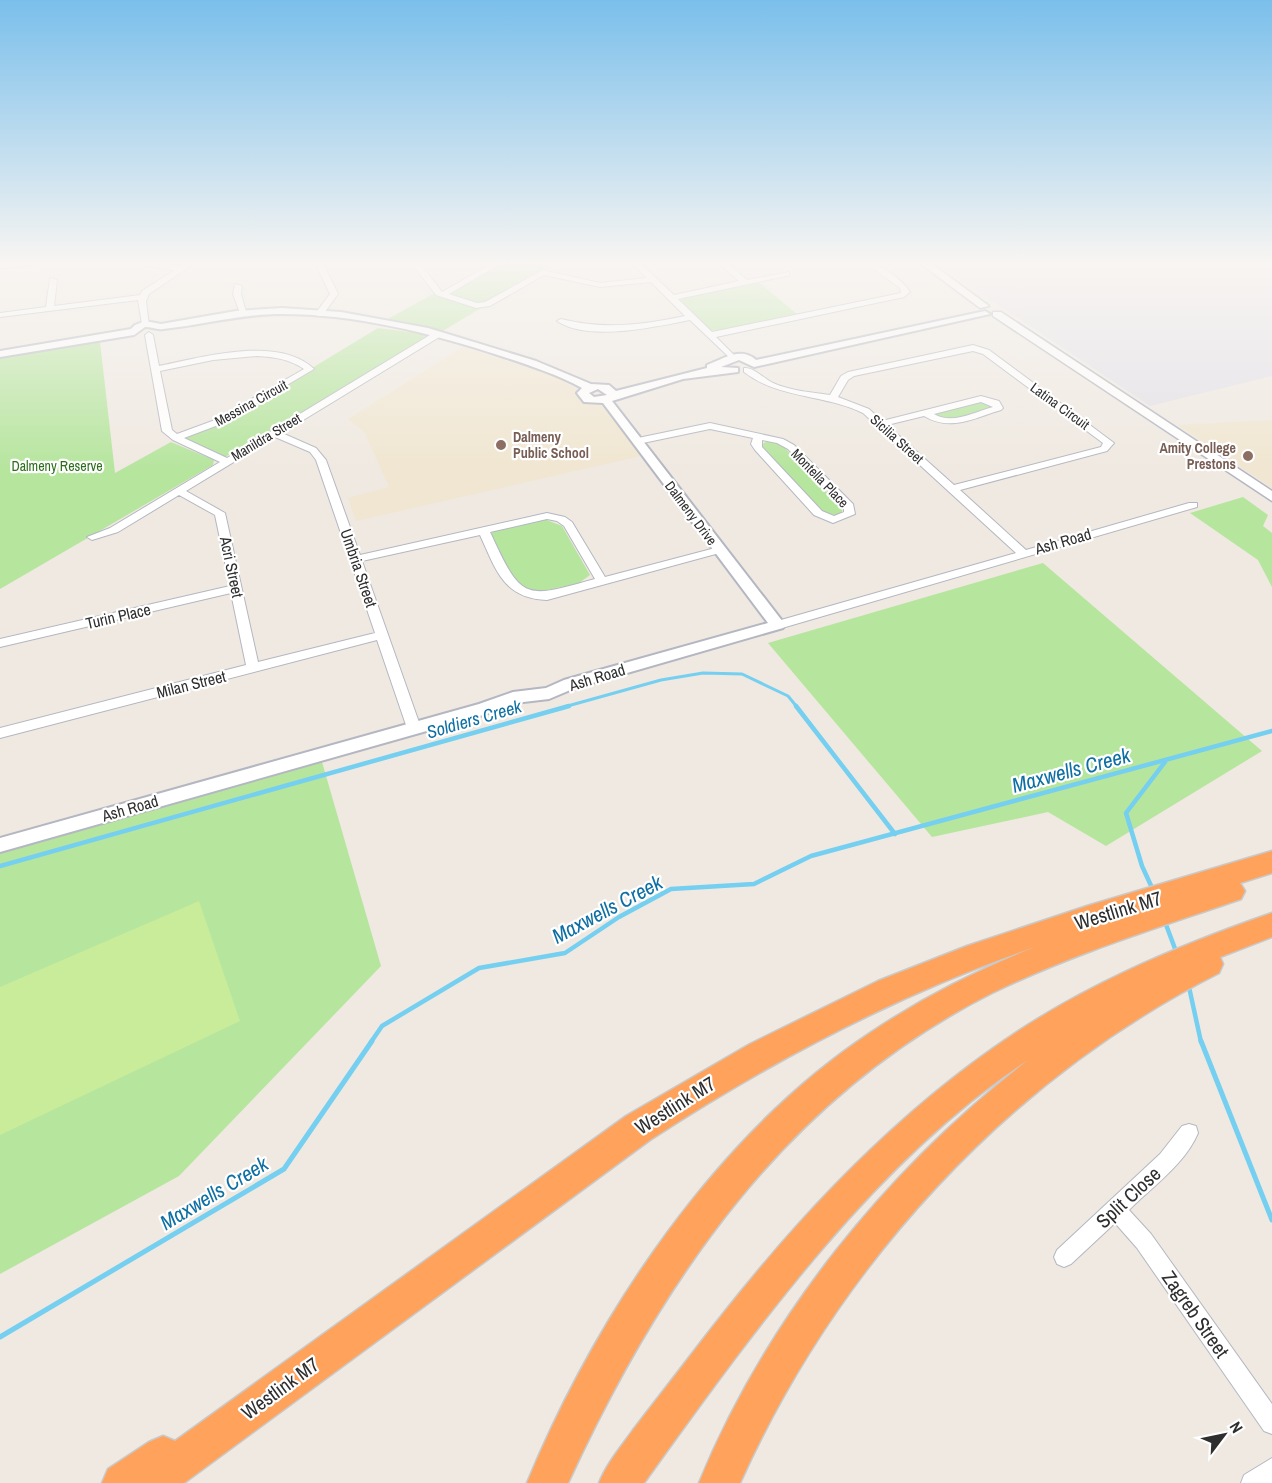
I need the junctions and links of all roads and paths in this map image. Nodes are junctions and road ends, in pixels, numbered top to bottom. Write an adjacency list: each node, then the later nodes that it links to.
1 (148, 330): 9 (street); 12 (street)
2 (420, 330): 7 (street)
3 (706, 330): 8 (street)
4 (734, 330): 8 (street)
5 (900, 330): 11 (street)
6 (1016, 330): 16 (main road)
7 (438, 334): 13 (street); 18 (street, Manildra Street)
8 (711, 335): 10 (street)
9 (0, 354)
10 (730, 363): 11 (street); 13 (street)
11 (750, 364): 14 (street, Sicilia Street)
12 (155, 369): 20 (street); 20 (street, Messina Circuit)
13 (608, 394): 21 (street, Dalmeny Drive)
14 (833, 398): 17 (street, Sicilia Street); 23 (street, Latina Circuit)
15 (926, 413): 15 (street); 17 (street)
16 (1158, 421): 25 (main road); 26 (main road)
17 (880, 424): 23 (street, Sicilia Street)
18 (274, 433): 22 (street, Manildra Street); 32 (street, Umbria Street)
19 (758, 437): 19 (street, Montella Place); 21 (street, Montella Place)
20 (176, 438): 22 (street)
21 (638, 441): 30 (street, Dalmeny Drive)
22 (226, 461): 24 (street, Manildra Street)
23 (953, 489): 31 (street, Sicilia Street)
24 (178, 491): 29 (street, Manildra Street); 34 (street, Acri Street)
25 (1272, 497)
26 (1272, 501)
27 (1193, 506): 31 (street, Ash Road)
28 (483, 530): 32 (street); 33 (street); 33 (street)
29 (92, 537)
30 (719, 550): 33 (street); 35 (street, Dalmeny Drive)
31 (1023, 553): 35 (street, Ash Road)
32 (357, 559): 36 (street, Umbria Street)
33 (602, 581)
34 (236, 588): 37 (street, Turin Place); 38 (street, Acri Street)
35 (778, 625): 39 (street, Ash Road)
36 (381, 635): 38 (street, Milan Street); 39 (street, Umbria Street)
37 (0, 643)
38 (254, 668): 40 (street, Milan Street)
39 (414, 728): 41 (street, Ash Road)
40 (0, 733)
41 (0, 845)
42 (1272, 862): 44 (highway)
43 (1272, 877): 44 (highway)
44 (1222, 886): 45 (highway)
45 (1113, 921): 53 (highway, Westlink M7); 58 (highway)
46 (1272, 925): 48 (highway)
47 (1272, 938): 48 (highway)
48 (1222, 949): 49 (highway)
49 (1138, 989): 59 (highway); 60 (highway)
50 (1189, 1132): 51 (street, Split Close)
51 (1115, 1209): 52 (street, Split Close); 54 (street, Zagreb Street)
52 (1064, 1257)
53 (422, 1284): 56 (highway); 57 (highway, Westlink M7)
54 (1272, 1423)
55 (1272, 1469): 61 (street)
56 (122, 1483)
57 (150, 1483)
58 (547, 1483)
59 (619, 1483)
60 (719, 1483)
61 (1252, 1483)

